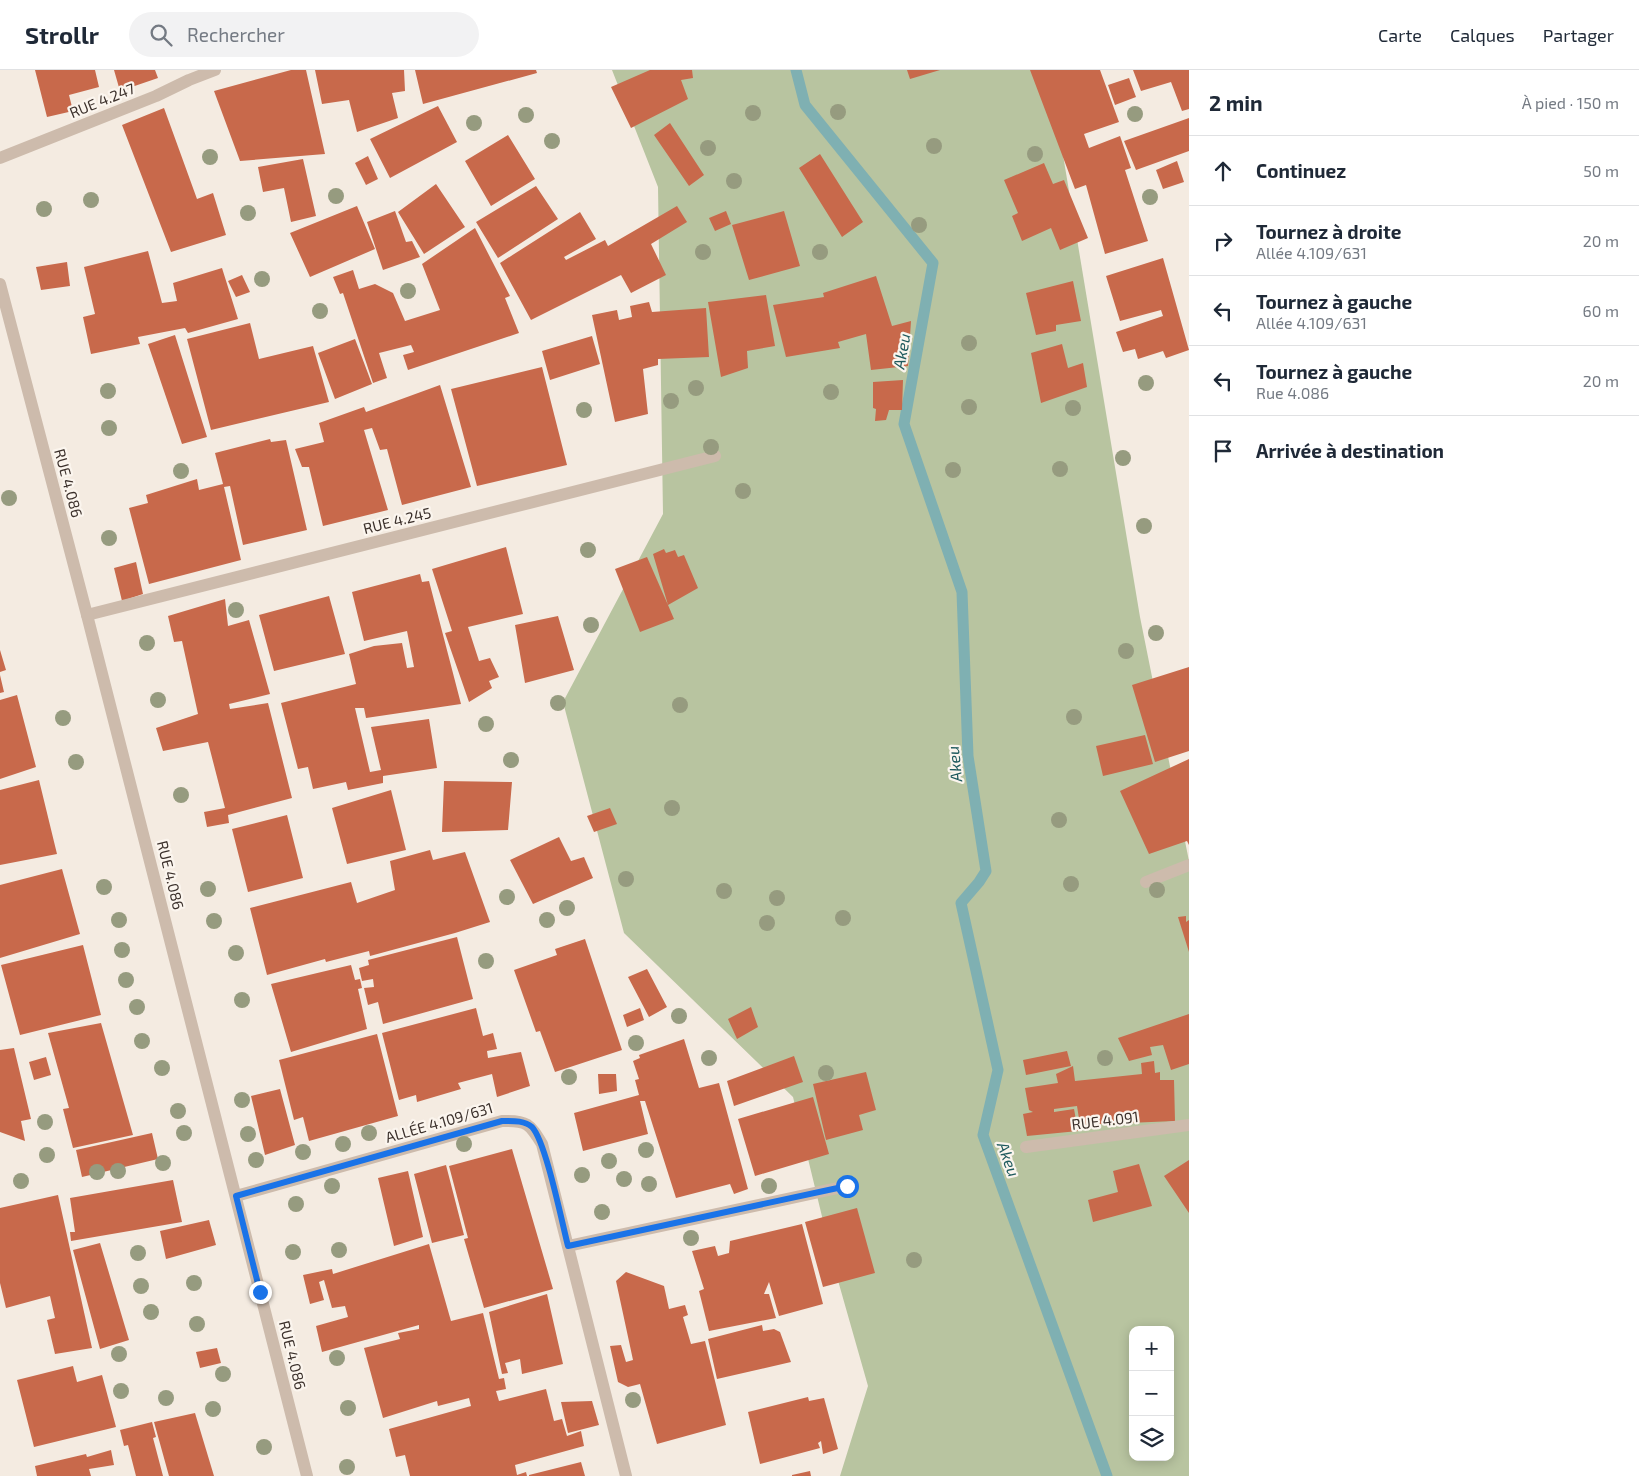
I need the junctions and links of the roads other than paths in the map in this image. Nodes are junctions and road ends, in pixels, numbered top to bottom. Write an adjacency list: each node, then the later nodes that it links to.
1 (215, 70): 2 (street, RUE 4.247)
2 (0, 158)
3 (0, 284): 5 (street, RUE 4.086)
4 (715, 456): 5 (street, RUE 4.245)
5 (87, 615): 11 (street, RUE 4.086)
6 (1189, 866): 7 (street)
7 (1146, 882)
8 (1189, 1125): 9 (street, RUE 4.091)
9 (1026, 1147)
10 (847, 1186): 12 (street)
11 (236, 1196): 12 (street, ALLÉE 4.109/631); 13 (street, RUE 4.086)
12 (568, 1246): 14 (street, ALLÉE 4.109/631)
13 (307, 1476)
14 (626, 1476)

